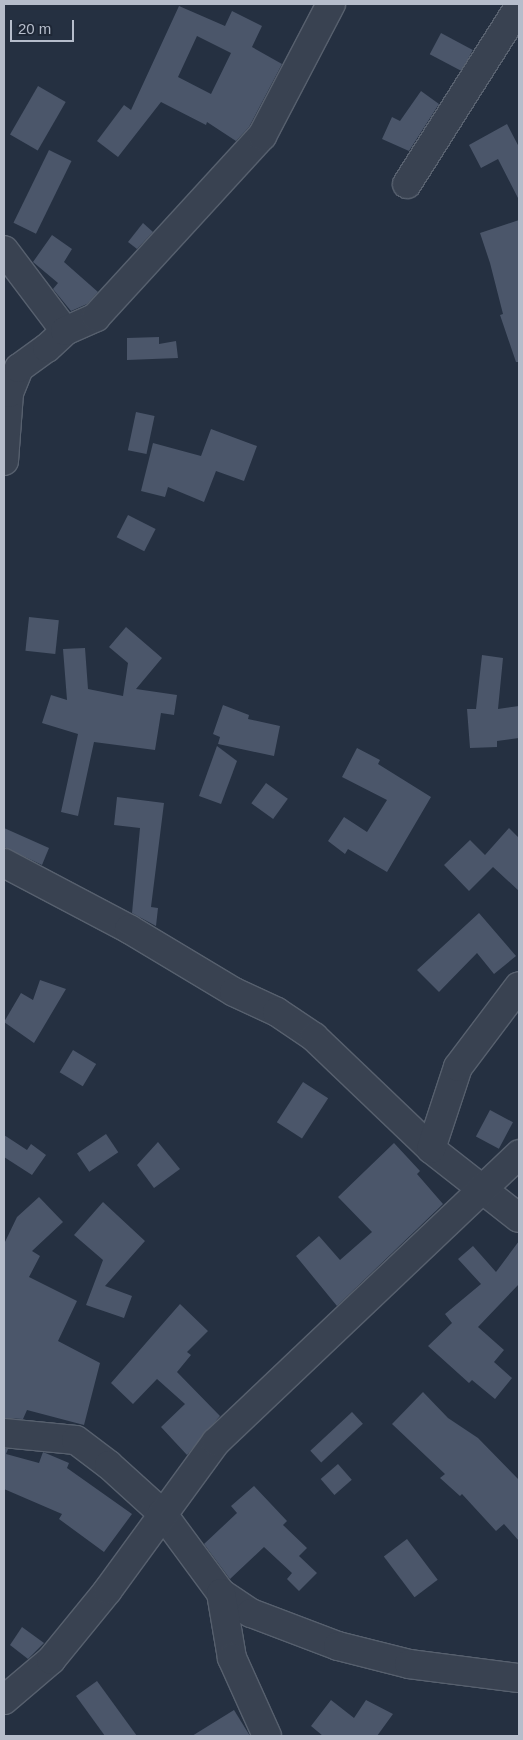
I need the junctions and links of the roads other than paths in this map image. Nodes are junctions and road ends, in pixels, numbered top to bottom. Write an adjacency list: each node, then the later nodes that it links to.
1 (331, 4): 5 (street)
2 (519, 7): 3 (street)
3 (407, 184)
4 (4, 250): 5 (street)
5 (65, 331): 6 (street)
6 (4, 461)
7 (4, 863): 9 (street)
8 (519, 986): 9 (street)
9 (431, 1149): 11 (street)
10 (519, 1154): 11 (street)
11 (483, 1188): 12 (street); 14 (street)
12 (519, 1218)
13 (4, 1433): 14 (street)
14 (162, 1513): 15 (street); 17 (street)
15 (221, 1593): 16 (street); 18 (street)
16 (519, 1678)
17 (4, 1700)
18 (266, 1736)

